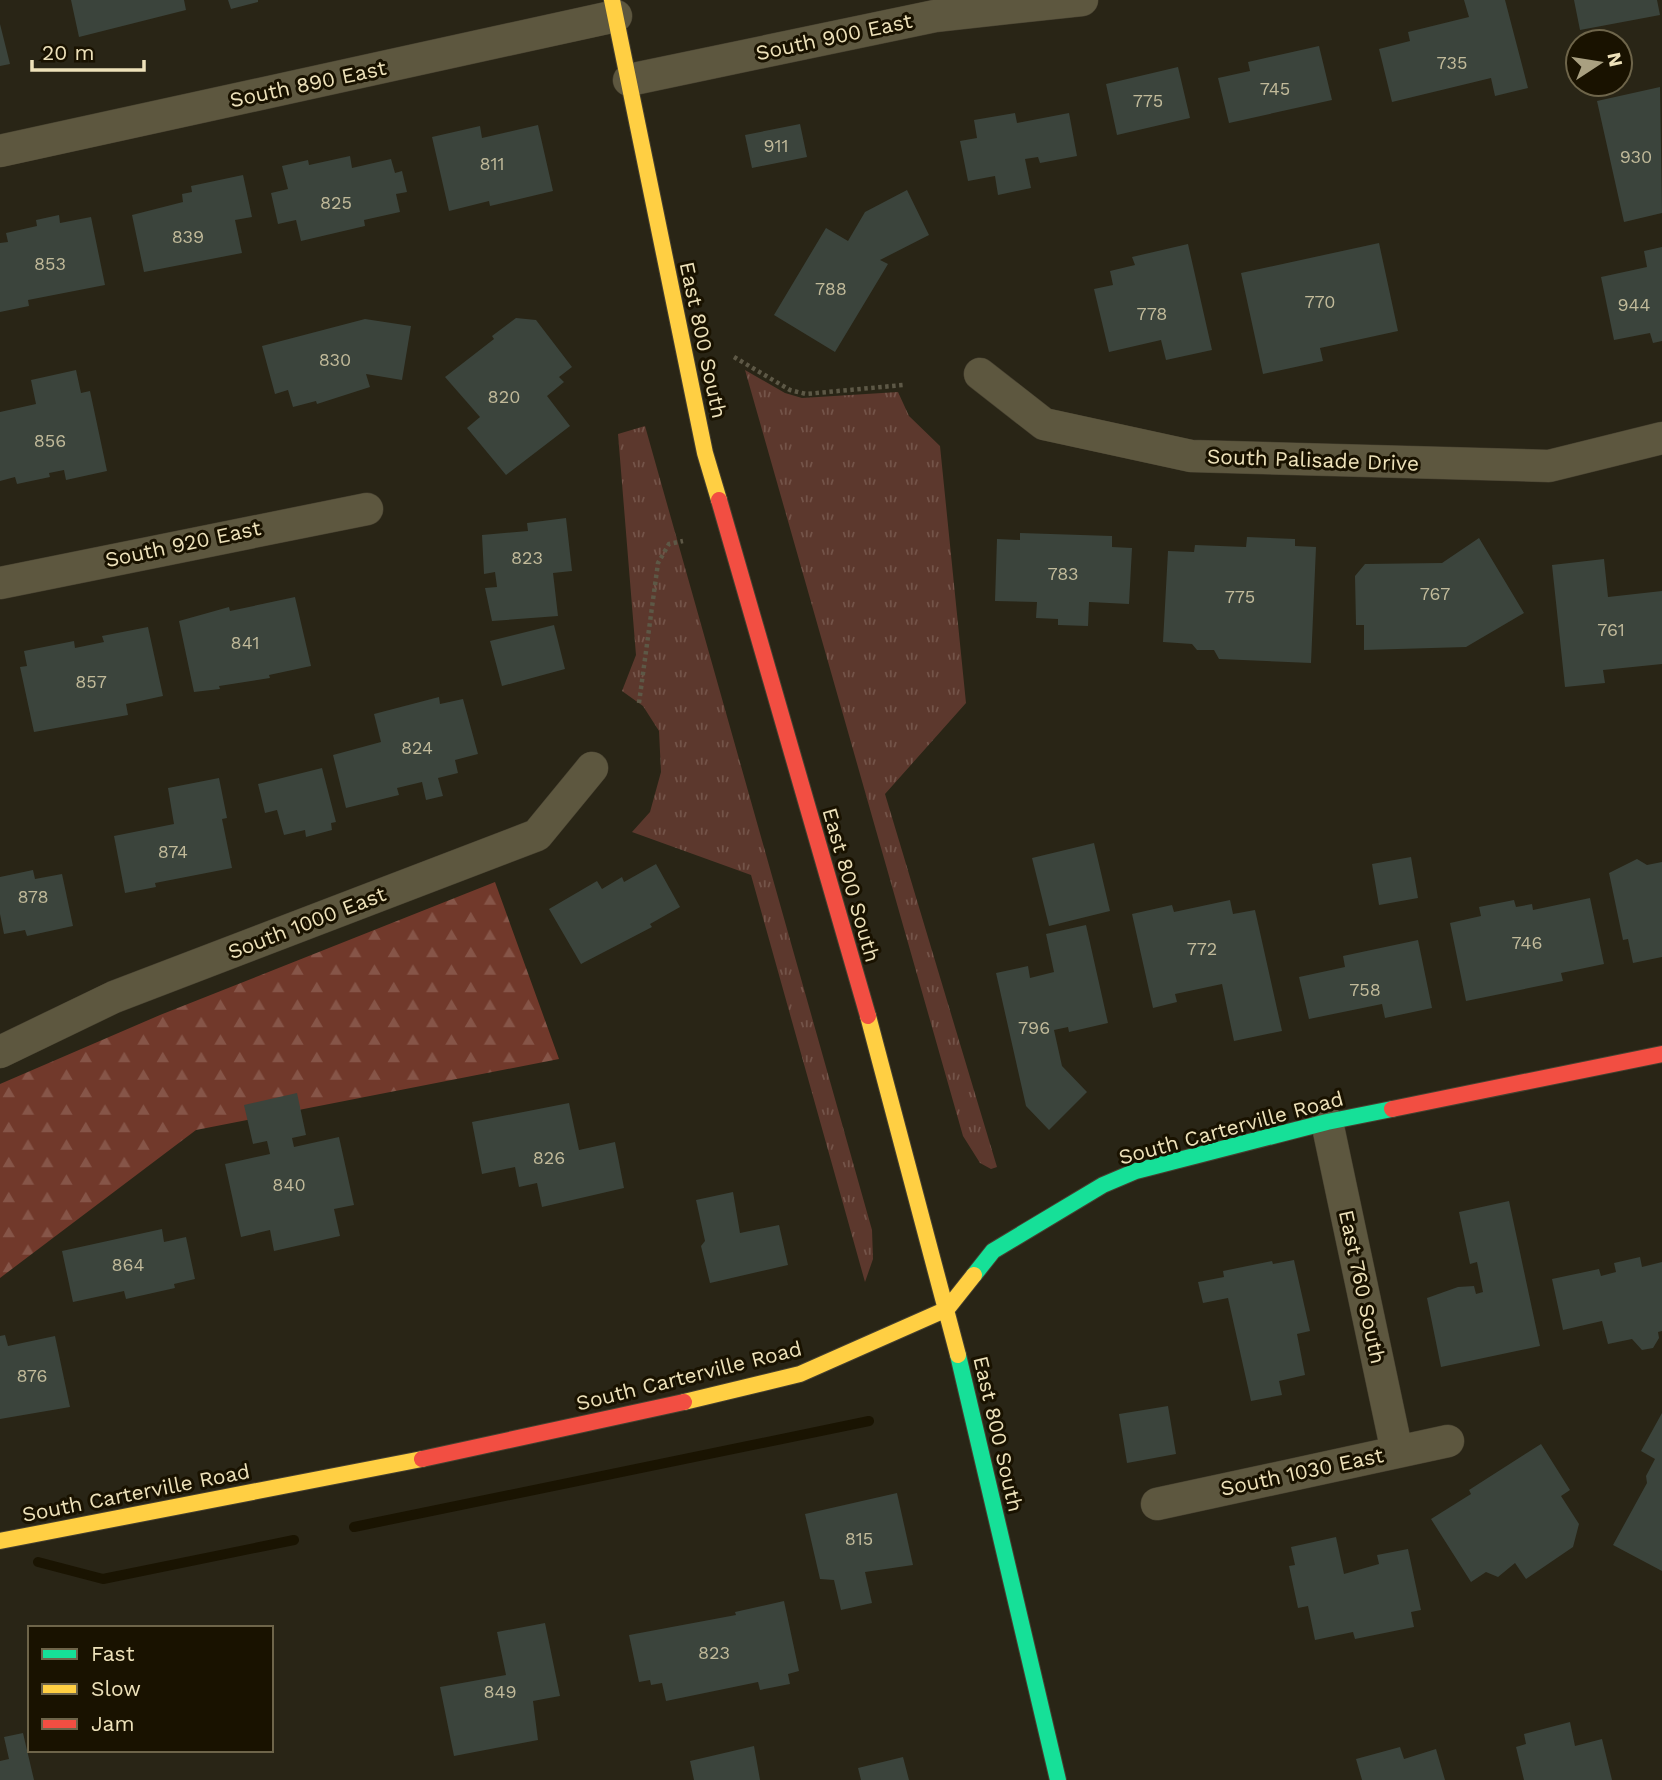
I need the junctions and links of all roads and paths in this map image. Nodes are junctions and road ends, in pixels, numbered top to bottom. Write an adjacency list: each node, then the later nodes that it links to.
1 (1082, 0): 3 (street, South 900 East)
2 (614, 8): 3 (main road, East 800 South); 4 (street, South 890 East)
3 (629, 80): 17 (main road, East 800 South)
4 (0, 151)
5 (734, 358): 7 (path)
6 (980, 374): 8 (street, South Palisade Drive)
7 (903, 385)
8 (1662, 438)
9 (367, 509): 11 (street, South 920 East)
10 (682, 541): 12 (path)
11 (0, 583)
12 (639, 703)
13 (592, 768): 14 (street, South 1000 East)
14 (0, 1052)
15 (1662, 1054): 16 (main road, South Carterville Road)
16 (1326, 1122): 17 (main road, South Carterville Road); 19 (street, East 760 South)
17 (947, 1309): 21 (main road, South Carterville Road); 22 (main road, East 800 South)
18 (1448, 1441): 19 (street, South 1030 East)
19 (1396, 1452): 20 (street, South 1030 East)
20 (1157, 1504)
21 (0, 1541)
22 (1058, 1780)

